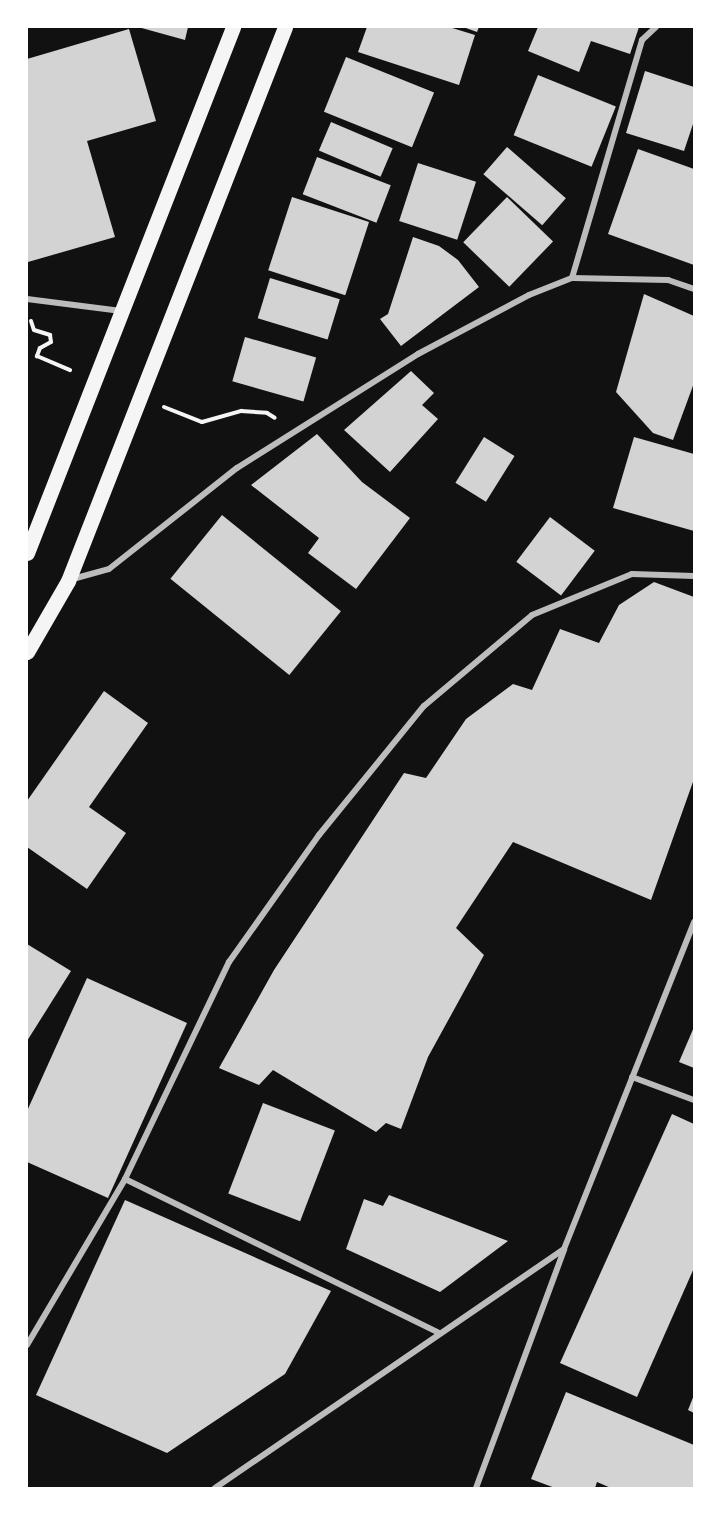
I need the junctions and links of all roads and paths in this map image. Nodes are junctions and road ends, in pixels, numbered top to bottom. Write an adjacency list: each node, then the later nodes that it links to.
1 (233, 27): 7 (main road)
2 (285, 27): 14 (main road)
3 (656, 27): 4 (street)
4 (572, 278): 5 (street); 11 (street)
5 (694, 289)
6 (27, 299): 7 (street)
7 (121, 312): 12 (main road)
8 (34, 330): 9 (path)
9 (50, 362)
10 (202, 422): 11 (path)
11 (295, 431): 14 (street)
12 (27, 554)
13 (694, 576): 19 (street)
14 (68, 581): 15 (main road)
15 (27, 652)
16 (694, 922): 17 (street)
17 (632, 1077): 18 (street); 20 (street)
18 (694, 1100)
19 (125, 1179): 21 (street); 22 (street)
20 (564, 1249): 21 (street); 24 (street)
21 (438, 1332): 23 (street)
22 (27, 1345)
23 (215, 1488)
24 (476, 1488)

